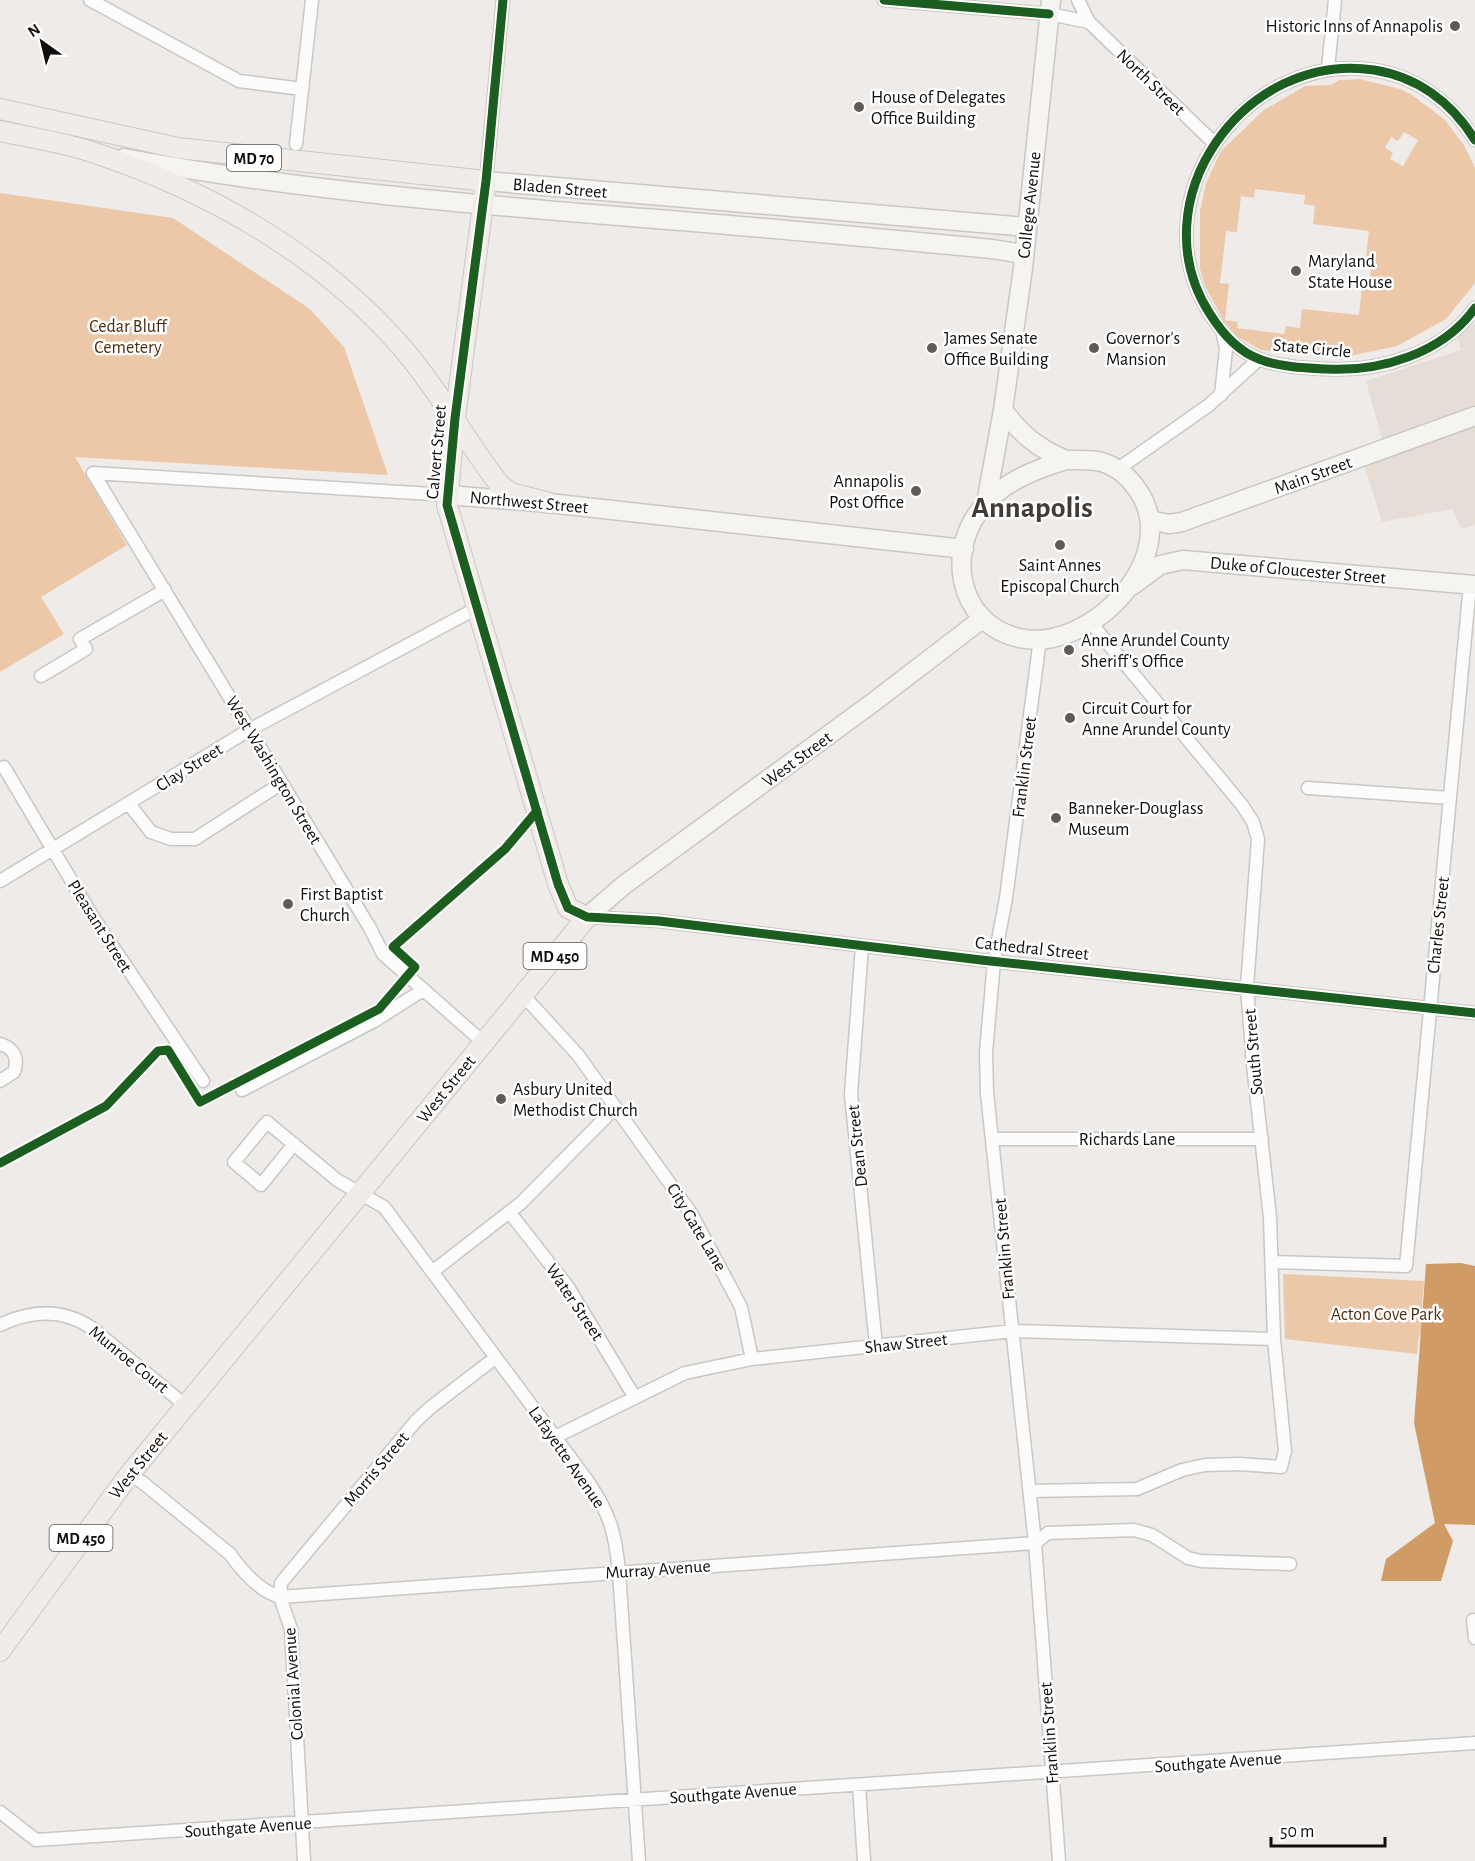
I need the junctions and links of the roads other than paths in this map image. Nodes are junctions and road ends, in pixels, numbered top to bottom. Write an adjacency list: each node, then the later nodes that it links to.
1 (90, 0): 10 (street)
2 (312, 0): 10 (street)
3 (503, 0): 17 (street, Calvert Street)
4 (884, 0): 7 (street)
5 (1078, 0): 8 (street, North Street)
6 (1335, 0): 9 (street)
7 (1050, 7): 8 (street); 19 (main road, College Avenue)
8 (1089, 22): 14 (street, North Street)
9 (1328, 68): 13 (street, State Circle); 14 (street, State Circle)
10 (302, 88): 15 (street)
11 (0, 109): 17 (main road, Bladen Street / MD 70)
12 (0, 131): 16 (main road, MD 70)
13 (1475, 140)
14 (1214, 143): 22 (street, State Circle)
15 (296, 144)
16 (87, 151): 18 (main road, Bladen Street / MD 70); 27 (main road)
17 (486, 181): 18 (main road, Calvert Street); 19 (main road, Bladen Street / MD 70)
18 (483, 205): 20 (main road, Bladen Street / MD 70); 27 (main road, Calvert Street)
19 (1027, 227): 20 (main road, College Avenue)
20 (1024, 254): 25 (main road, College Avenue)
21 (1475, 308): 23 (street, State Circle)
22 (1223, 335): 23 (street, State Circle); 24 (street)
23 (1258, 359): 24 (street)
24 (1221, 395): 29 (street)
25 (1003, 410): 28 (main road); 33 (main road, College Avenue)
26 (1475, 416): 34 (main road, Main Street)
27 (455, 418): 31 (main road, Calvert Street); 32 (main road)
28 (1066, 460): 29 (main road); 33 (main road)
29 (1118, 469): 34 (main road)
30 (93, 473): 31 (street, Northwest Street); 38 (street, West Washington Street)
31 (448, 495): 32 (main road, Northwest Street); 39 (main road, Calvert Street)
32 (549, 503): 35 (main road, Northwest Street)
33 (986, 503): 35 (main road)
34 (1150, 520): 37 (main road)
35 (964, 549): 40 (main road)
36 (1473, 585): 37 (main road, Duke of Gloucester Street); 48 (street, Charles Street)
37 (1130, 588): 41 (main road)
38 (165, 590): 43 (street); 44 (street, West Washington Street)
39 (477, 608): 44 (street, Clay Street); 52 (main road, Calvert Street)
40 (982, 619): 42 (main road); 52 (main road, West Street / MD 450)
41 (1091, 623): 42 (main road); 55 (street, South Street)
42 (1041, 639): 54 (street, Franklin Street)
43 (41, 676)
44 (249, 730): 46 (street, West Washington Street); 49 (street, Clay Street)
45 (4, 767): 50 (street, Pleasant Street)
46 (282, 783): 49 (street); 56 (street, West Washington Street)
47 (1308, 788): 48 (street)
48 (1450, 798): 58 (street, Charles Street)
49 (129, 804): 50 (street, Clay Street)
50 (54, 849): 51 (street, Clay Street); 63 (street, Pleasant Street)
51 (0, 881)
52 (587, 917): 53 (street, Cathedral Street); 57 (main road, West Street / MD 450)
53 (862, 946): 54 (street, Cathedral Street); 76 (street, Dean Street)
54 (994, 961): 55 (street, Cathedral Street); 66 (street, Franklin Street)
55 (1247, 987): 58 (street, Cathedral Street); 67 (street, South Street)
56 (423, 990): 60 (street, West Washington Street); 64 (street)
57 (523, 995): 60 (main road, West Street / MD 450); 65 (street, City Gate Lane)
58 (1430, 1007): 59 (street, Cathedral Street); 71 (street, Charles Street)
59 (1475, 1013)
60 (484, 1043): 69 (main road, West Street / MD 450)
61 (0, 1044): 62 (street)
62 (0, 1081)
63 (202, 1081)
64 (242, 1090)
65 (615, 1108): 70 (street); 78 (street, City Gate Lane)
66 (993, 1139): 67 (street, Richards Lane); 74 (street, Franklin Street)
67 (1262, 1139): 71 (street, South Street)
68 (294, 1144): 68 (street, Lafayette Avenue); 69 (street, Lafayette Avenue)
69 (360, 1193): 72 (street, Lafayette Avenue); 80 (main road, West Street / MD 450)
70 (510, 1213): 72 (street); 79 (street, Water Street)
71 (1272, 1262): 75 (street, South Street)
72 (432, 1272): 77 (street, Lafayette Avenue)
73 (0, 1325): 80 (street, Munroe Court)
74 (1013, 1331): 75 (street, Shaw Street); 76 (street, Shaw Street); 83 (street, Franklin Street)
75 (1274, 1339): 83 (street, South Street)
76 (876, 1346): 78 (street, Shaw Street)
77 (495, 1358): 81 (street, Lafayette Avenue); 87 (street, Morris Street)
78 (752, 1359): 79 (street, Shaw Street)
79 (633, 1396): 81 (street, Shaw Street)
80 (186, 1406): 82 (main road, West Street / MD 450)
81 (555, 1437): 86 (street, Lafayette Avenue)
82 (129, 1475): 87 (street); 90 (main road, West Street / MD 450)
83 (1030, 1491): 84 (street, Franklin Street)
84 (1035, 1543): 85 (street, Murray Avenue); 86 (street, Murray Avenue); 92 (street, Franklin Street)
85 (1290, 1564)
86 (619, 1572): 87 (street, Murray Avenue); 94 (street, Lafayette Avenue)
87 (280, 1597): 96 (street, Colonial Avenue)
88 (1473, 1620): 89 (street)
89 (1475, 1638)
90 (0, 1651)
91 (1475, 1743): 92 (street, Southgate Avenue)
92 (1052, 1774): 93 (street, Southgate Avenue); 100 (street, Franklin Street)
93 (859, 1785): 94 (street, Southgate Avenue); 99 (street)
94 (635, 1800): 96 (street, Southgate Avenue); 98 (street, Lafayette Avenue)
95 (0, 1812): 96 (street, Southgate Avenue)
96 (301, 1824): 97 (street, Colonial Avenue)
97 (304, 1861)
98 (639, 1861)
99 (864, 1861)
100 (1059, 1861)

